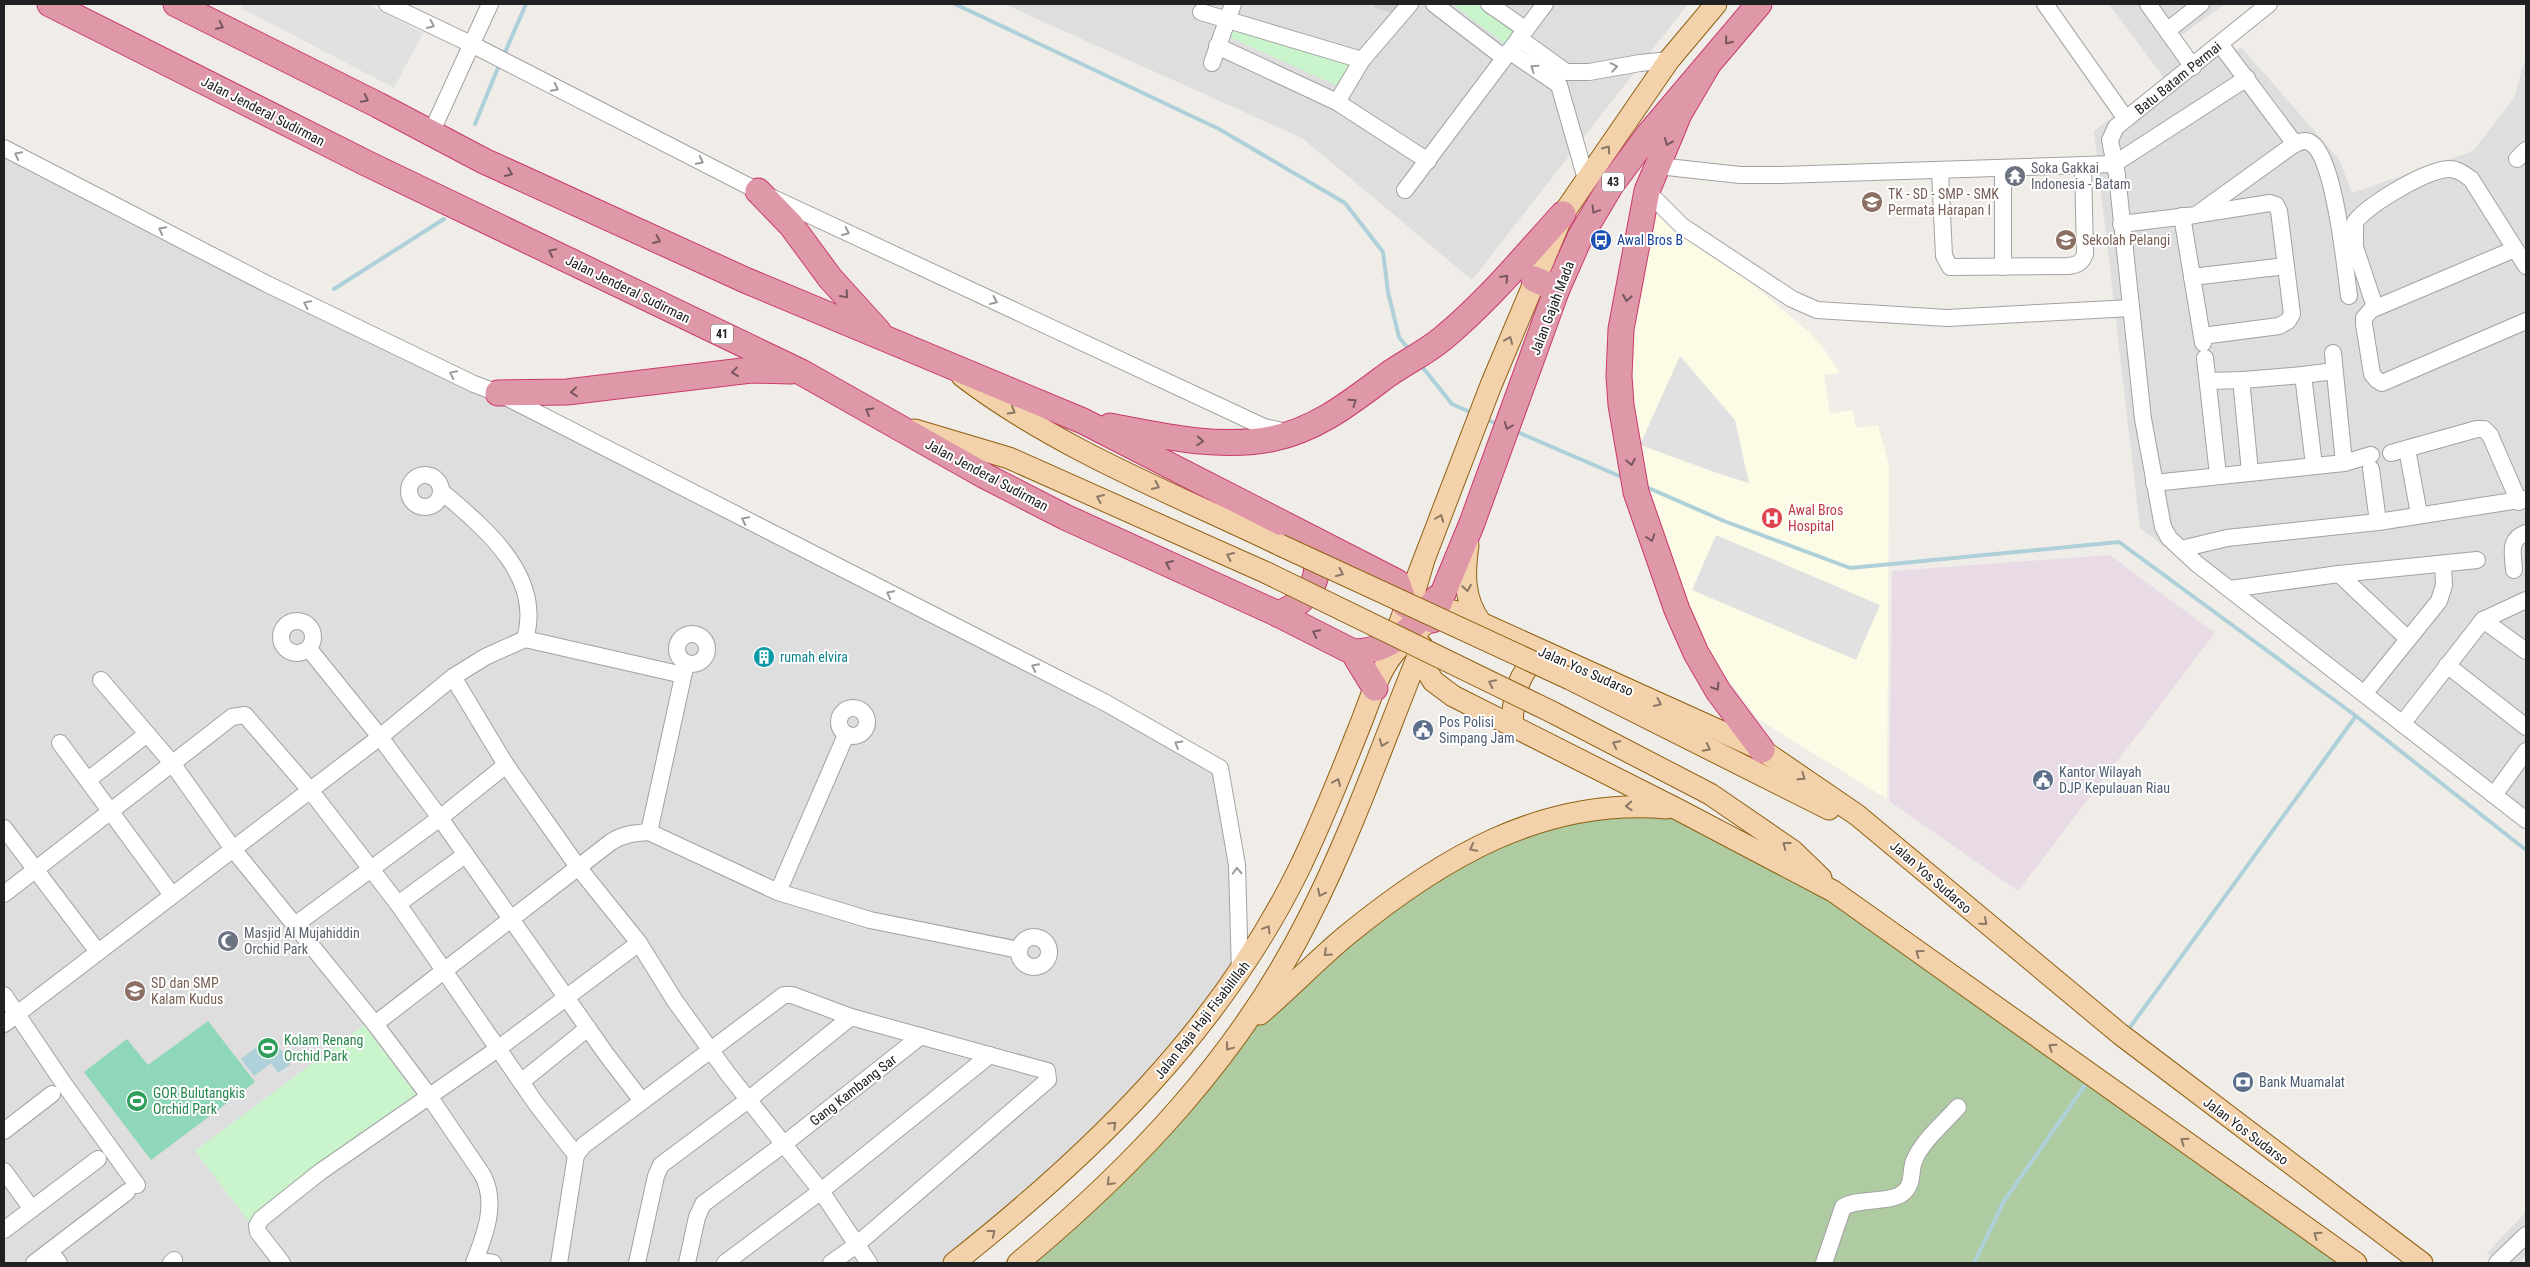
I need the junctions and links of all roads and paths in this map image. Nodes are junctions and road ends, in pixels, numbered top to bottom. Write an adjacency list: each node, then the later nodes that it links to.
1 (50, 4): 65 (highway, Jalan Jenderal Sudirman / 41, one-way to 1)
2 (176, 4): 33 (highway, one-way to 33)
3 (387, 4): 21 (street, one-way to 21)
4 (490, 4): 21 (street)
5 (1233, 4): 17 (street)
6 (1410, 4): 24 (street)
7 (1434, 4): 23 (street)
8 (1489, 4): 19 (street)
9 (1545, 4): 19 (street)
10 (1716, 4): 25 (main road, Jalan Gajah Mada / 43)
11 (2045, 4): 32 (street, Batu Batam Permai)
12 (2148, 4): 18 (street)
13 (2201, 4): 18 (street)
14 (2269, 4): 20 (street, Batu Batam Permai)
15 (1755, 7): 28 (highway, Jalan Gajah Mada / 43, one-way to 28)
16 (1201, 12): 17 (street)
17 (1229, 21): 22 (street); 24 (street)
18 (2168, 30): 27 (street)
19 (1522, 34): 23 (street); 29 (street)
20 (2220, 44): 27 (street, Batu Batam Permai); 30 (street)
21 (473, 45): 33 (street); 44 (street, one-way to 44)
22 (1217, 46): 26 (street); 31 (street)
23 (1506, 54): 29 (street, one-way to 23); 36 (street)
24 (1362, 60): 31 (street)
25 (1669, 60): 29 (street, one-way to 25); 42 (main road, Jalan Gajah Mada / 43, one-way to 25)
26 (1212, 63)
27 (2193, 67): 32 (street, Batu Batam Permai)
28 (1706, 68): 38 (highway, one-way to 38); 55 (highway, Jalan Gajah Mada / 43, one-way to 55)
29 (1562, 78): 42 (street)
30 (2247, 78): 34 (street); 37 (street)
31 (1337, 102): 36 (street)
32 (2126, 119): 37 (street)
33 (432, 134): 60 (highway, one-way to 60)
34 (2295, 144): 47 (street); 56 (street)
35 (4, 148): 69 (street, one-way to 35)
36 (1428, 161): 43 (street)
37 (2114, 164): 39 (street); 48 (street)
38 (1658, 166): 41 (street); 45 (highway)
39 (2082, 166): 40 (street); 52 (street)
40 (2003, 169): 41 (street); 52 (street)
41 (1940, 170): 52 (street)
42 (1586, 179): 46 (main road, Jalan Gajah Mada / 43)
43 (1404, 190)
44 (758, 191): 60 (highway, one-way to 60); 72 (street, one-way to 72)
45 (1647, 191): 58 (street); 116 (highway, one-way to 116)
46 (1563, 214): 54 (main road, Jalan Gajah Mada / 43); 72 (highway, one-way to 46)
47 (2189, 216): 48 (street); 50 (street); 53 (street)
48 (2121, 224): 58 (street)
49 (2515, 249): 51 (street); 57 (street); 57 (street)
50 (2286, 266): 53 (street); 61 (street)
51 (2526, 266)
52 (2003, 267)
53 (2192, 277): 61 (street)
54 (1534, 279): 55 (highway); 97 (main road, Jalan Gajah Mada / 43, one-way to 54)
55 (1557, 288): 84 (highway, Jalan Gajah Mada / 43, one-way to 84)
56 (2349, 296)
57 (2375, 307): 59 (street)
58 (2130, 308): 79 (street)
59 (2526, 321)
60 (885, 338): 63 (highway)
61 (2203, 346): 68 (street)
62 (2333, 353): 64 (street)
63 (944, 363): 70 (highway); 125 (main road, one-way to 125, bridge)
64 (2334, 371): 66 (street); 75 (street)
65 (801, 372): 69 (highway, one-way to 69); 71 (highway, Jalan Jenderal Sudirman / 41, one-way to 65)
66 (2302, 375): 67 (street); 76 (street)
67 (2243, 380): 68 (street); 77 (street)
68 (2208, 381): 78 (street)
69 (498, 393): 146 (street, one-way to 69)
70 (1083, 420): 72 (highway, one-way to 72); 86 (highway)
71 (891, 423): 94 (highway, Jalan Jenderal Sudirman / 41, one-way to 71); 135 (main road, one-way to 71, bridge)
72 (1296, 432)
73 (2407, 450): 74 (street); 81 (street); 82 (street)
74 (2391, 453)
75 (2344, 463): 76 (street); 83 (street)
76 (2314, 465): 77 (street)
77 (2250, 472): 78 (street)
78 (2218, 475): 79 (street)
79 (2154, 483): 87 (street)
80 (440, 491): 98 (street)
81 (2523, 500): 82 (street)
82 (2419, 514): 83 (street)
83 (2378, 522): 87 (street)
84 (1472, 523): 96 (main road, one-way to 96); 97 (highway, Jalan Gajah Mada / 43)
85 (2526, 533): 90 (street)
86 (1310, 539): 94 (highway); 97 (highway)
87 (2181, 549): 92 (street)
88 (2477, 560): 89 (street)
89 (2443, 564): 91 (street); 99 (street)
90 (2514, 570)
91 (2339, 574): 92 (street); 99 (street)
92 (2230, 589): 108 (street)
93 (2526, 600): 95 (street)
94 (1278, 614): 102 (highway, Jalan Jenderal Sudirman / 41, one-way to 94)
95 (2483, 620): 101 (street); 104 (street)
96 (1481, 623): 97 (main road, Jalan Yos Sudarso); 103 (main road, Jalan Yos Sudarso)
97 (1412, 630): 102 (highway); 107 (main road, Jalan Raja Haji Fisabilillah); 110 (main road); 153 (main road, one-way to 153)
98 (525, 639): 105 (street); 129 (street)
99 (2408, 640): 108 (street)
100 (309, 649): 114 (street)
101 (2526, 651)
102 (1353, 652): 107 (highway)
103 (1548, 654): 110 (main road); 116 (main road, Jalan Yos Sudarso, one-way to 116)
104 (2447, 665): 109 (street); 111 (street)
105 (453, 677): 114 (street); 119 (street)
106 (101, 680): 112 (street)
107 (1375, 688): 146 (main road, Jalan Raja Haji Fisabilillah, one-way to 107)
108 (2364, 694): 109 (street)
109 (2402, 724): 122 (street)
110 (1512, 725): 123 (main road)
111 (2526, 728)
112 (146, 734): 118 (street); 120 (street)
113 (846, 735): 136 (street)
114 (380, 737): 121 (street); 126 (street)
115 (60, 743): 120 (street)
116 (1762, 750): 125 (main road, Jalan Yos Sudarso, one-way to 125)
117 (2526, 751): 122 (street)
118 (172, 764): 121 (street); 124 (street); 130 (street)
119 (506, 765): 126 (street); 132 (street)
120 (88, 780): 124 (street)
121 (310, 790): 130 (street); 134 (street)
122 (2494, 795): 127 (street)
123 (1677, 809): 135 (main road); 153 (main road, one-way to 153)
124 (112, 810): 133 (street); 138 (street)
125 (1858, 814): 190 (main road, Jalan Yos Sudarso, one-way to 190)
126 (440, 818): 131 (street); 134 (street)
127 (2526, 820)
128 (4, 828): 133 (street)
129 (649, 832): 132 (street); 136 (street)
130 (233, 848): 138 (street); 141 (street)
131 (465, 855): 139 (street); 140 (street)
132 (578, 867): 140 (street); 142 (street)
133 (36, 869): 137 (street); 144 (street)
134 (370, 869): 139 (street); 141 (street)
135 (1833, 891): 189 (main road, one-way to 135)
136 (778, 892): 143 (street)
137 (4, 894)
138 (172, 895): 144 (street)
139 (398, 904): 145 (street)
140 (510, 919): 145 (street); 148 (street)
141 (295, 925): 152 (street)
142 (638, 943): 148 (street); 157 (street)
143 (1019, 950)
144 (98, 952): 149 (street)
145 (444, 970): 152 (street); 156 (street)
146 (1240, 972): 186 (main road, Jalan Raja Haji Fisabilillah, one-way to 146)
147 (4, 995): 149 (street)
148 (565, 996): 154 (street); 156 (street)
149 (18, 1013): 151 (street); 175 (street)
150 (851, 1017): 155 (street); 157 (street); 162 (street)
151 (4, 1024)
152 (375, 1024): 161 (street)
153 (1244, 1027): 187 (main road, one-way to 187)
154 (588, 1028): 159 (street); 163 (street)
155 (922, 1036): 158 (street); 166 (street, Gang Kambang Sar)
156 (499, 1048): 159 (street); 161 (street)
157 (711, 1049): 162 (street); 163 (street)
158 (990, 1055): 170 (street); 174 (street)
159 (521, 1082): 167 (street)
160 (52, 1094): 165 (street)
161 (429, 1096): 176 (street); 178 (street)
162 (748, 1100): 166 (street); 181 (street)
163 (642, 1101): 167 (street)
164 (1958, 1106): 188 (street)
165 (4, 1132)
166 (784, 1144): 170 (street); 182 (street, Gang Kambang Sar)
167 (576, 1155): 180 (street)
168 (98, 1158): 171 (street)
169 (4, 1171): 171 (street)
170 (821, 1191): 174 (street); 183 (street)
171 (32, 1209): 172 (street)
172 (5, 1227)
173 (2526, 1236): 191 (street)
174 (856, 1246): 184 (street); 185 (street)
175 (55, 1257): 177 (street)
176 (474, 1261): 179 (street)
177 (34, 1263)
178 (282, 1263)
179 (494, 1263)
180 (559, 1263)
181 (637, 1263)
182 (687, 1263)
183 (725, 1263)
184 (831, 1263)
185 (869, 1263)
186 (954, 1263)
187 (1018, 1263)
188 (1824, 1263)
189 (2356, 1263)
190 (2422, 1263)
191 (2497, 1263)

